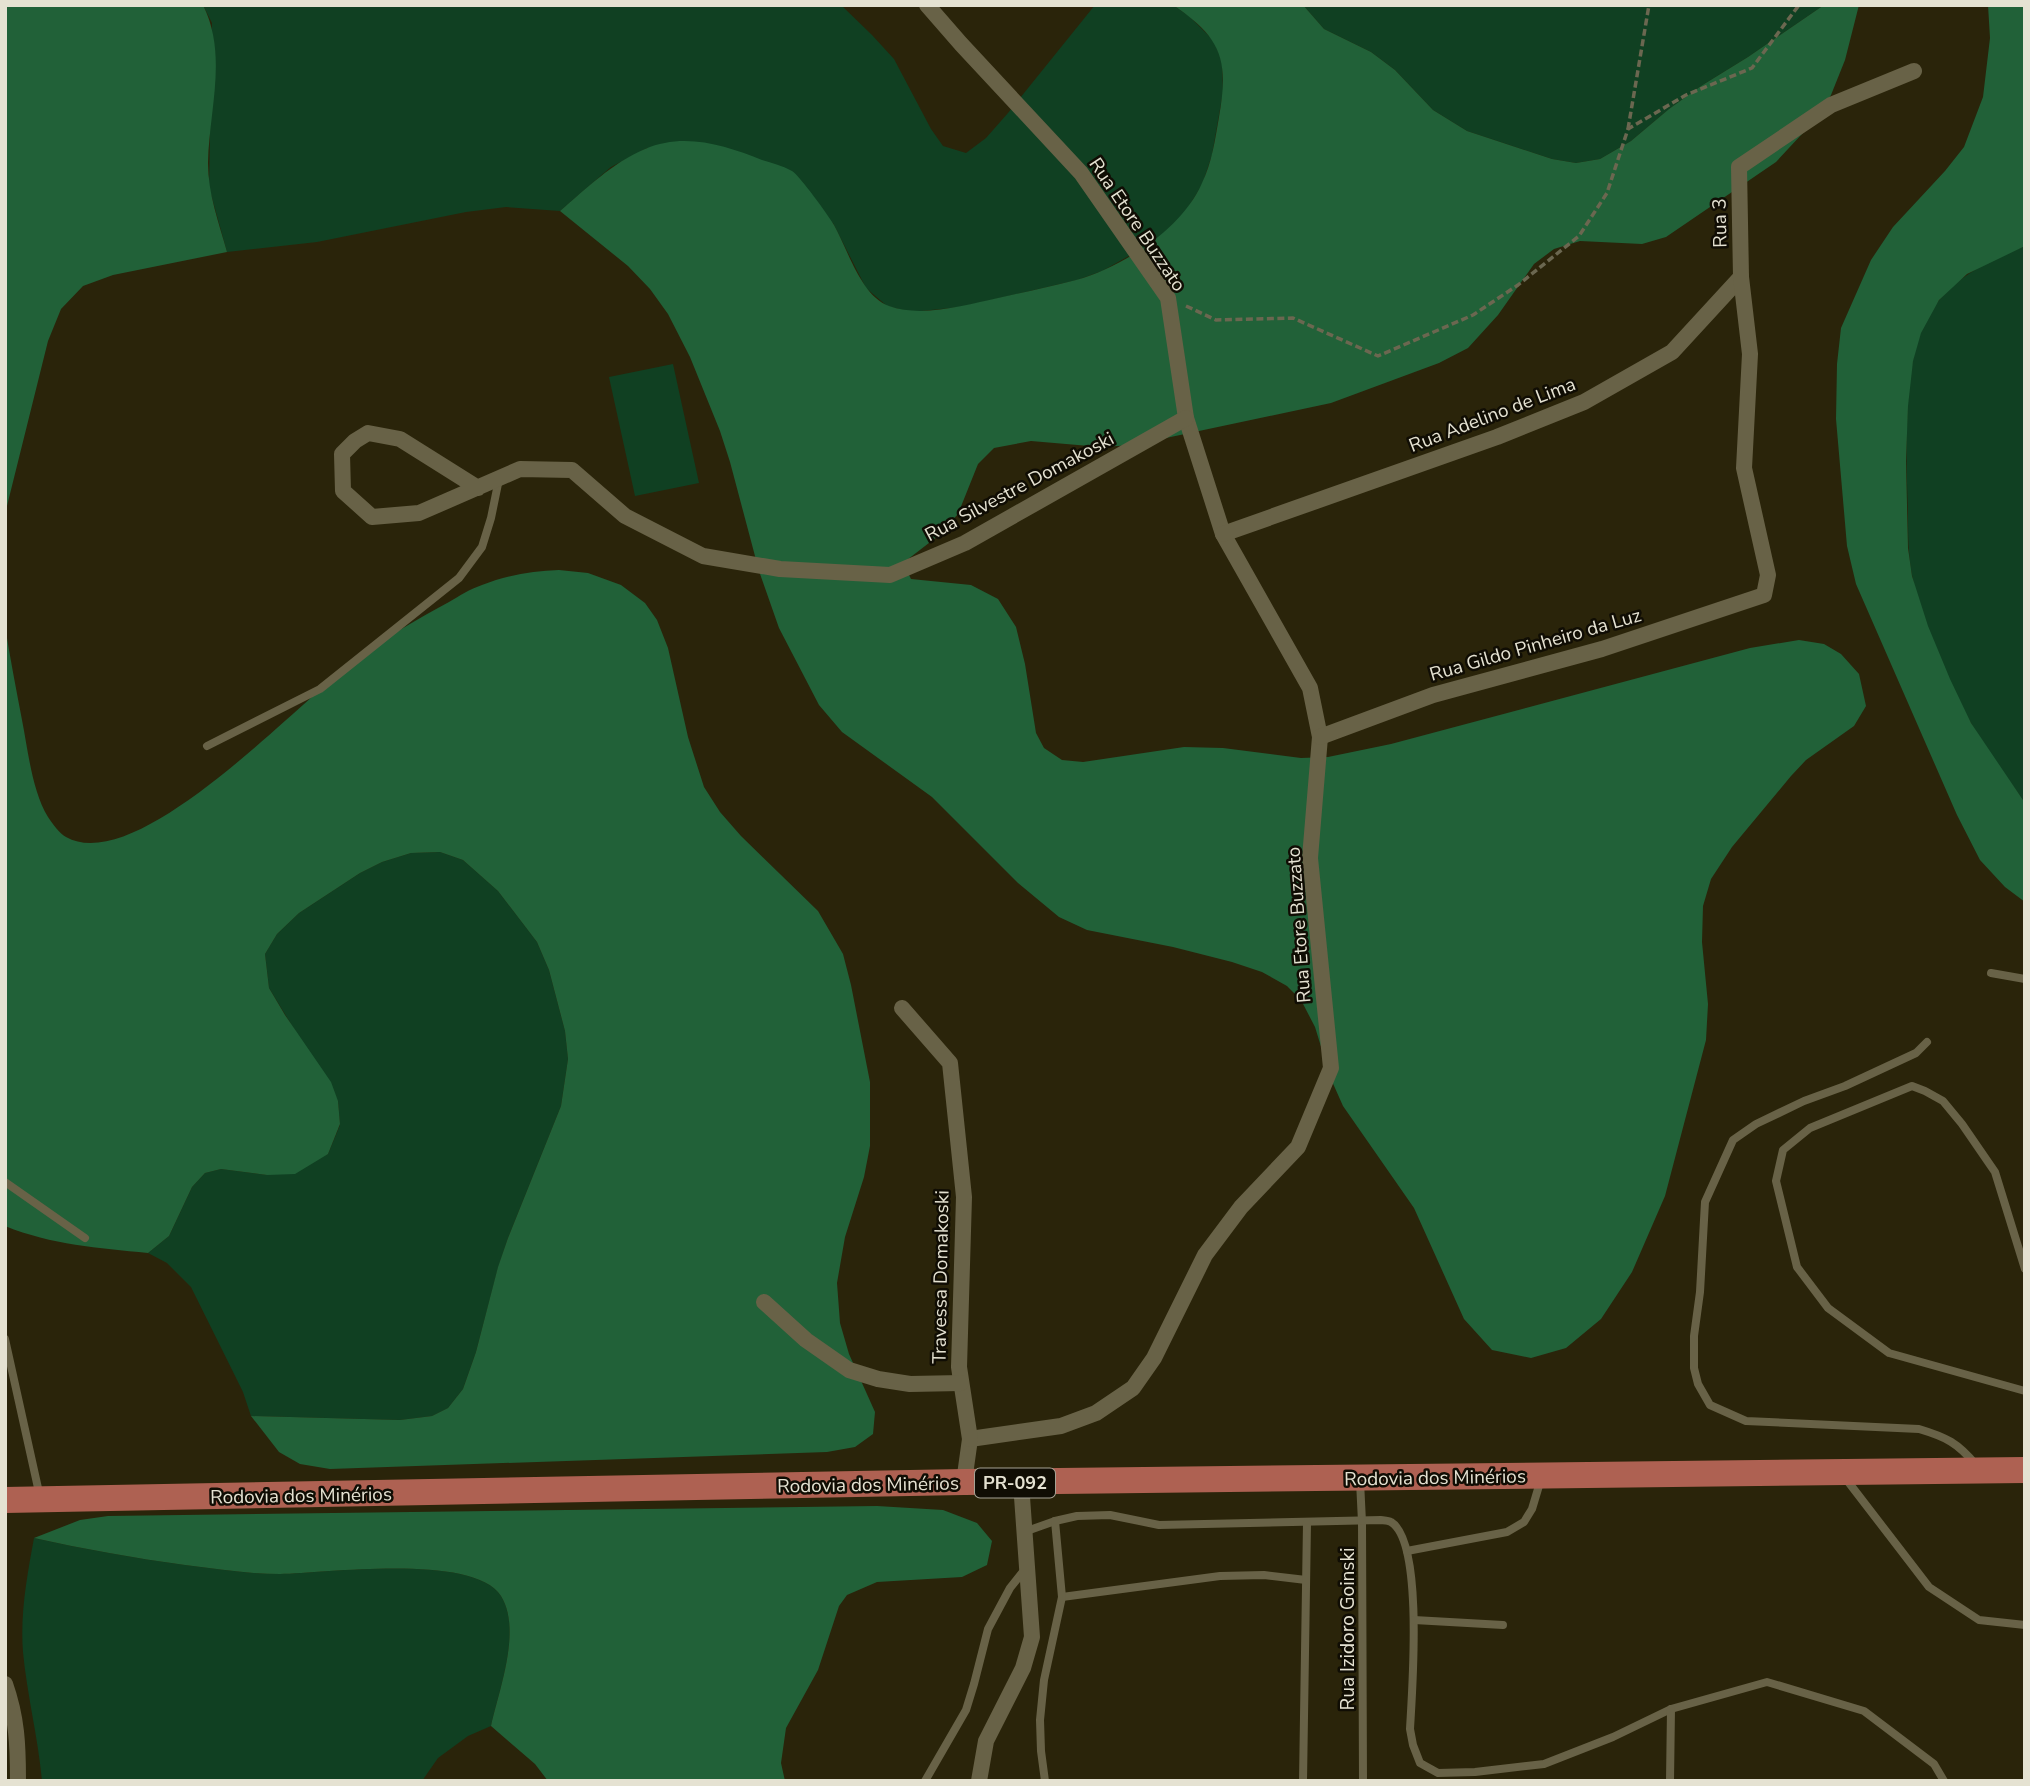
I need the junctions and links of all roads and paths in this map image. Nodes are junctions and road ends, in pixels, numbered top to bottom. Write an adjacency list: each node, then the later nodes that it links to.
1 (1649, 5): 5 (path)
2 (1799, 5): 5 (path)
3 (934, 8): 7 (street, Rua Etore Buzzato)
4 (1914, 71): 6 (street, Rua 3)
5 (1628, 129): 7 (path)
6 (1741, 277): 11 (street, Rua Adelino de Lima); 12 (street, Rua 3)
7 (1168, 298): 8 (street, Rua Etore Buzzato)
8 (1186, 418): 9 (street, Rua Silvestre Domakoski); 11 (street, Rua Etore Buzzato)
9 (499, 478): 10 (street, Rua Silvestre Domakoski); 14 (lane)
10 (478, 488): 10 (street, Rua Silvestre Domakoski)
11 (1223, 534): 13 (street, Rua Etore Buzzato)
12 (1764, 595): 13 (street, Rua Gildo Pinheiro da Luz)
13 (1320, 737): 26 (street, Rua Etore Buzzato)
14 (207, 746)
15 (1991, 973): 16 (lane)
16 (2025, 979)
17 (902, 1008): 24 (street, Travessa Domakoski)
18 (1927, 1042): 27 (lane)
19 (5, 1181): 20 (lane)
20 (85, 1238)
21 (2025, 1269): 25 (lane)
22 (764, 1303): 24 (street)
23 (5, 1339): 35 (lane)
24 (961, 1383): 26 (street, Travessa Domakoski)
25 (2025, 1391)
26 (970, 1439): 32 (street)
27 (1980, 1471): 28 (main road, Rodovia dos Minérios / PR-092); 29 (main road, Rodovia dos Minérios / PR-092)
28 (2025, 1471)
29 (1842, 1472): 30 (main road, Rodovia dos Minérios / PR-092); 46 (lane)
30 (1543, 1476): 31 (main road, Rodovia dos Minérios / PR-092); 40 (lane)
31 (1360, 1478): 33 (main road, Rodovia dos Minérios / PR-092); 37 (lane, Rua Izidoro Goinski)
32 (964, 1482): 33 (main road, Rodovia dos Minérios / PR-092); 35 (main road, Rodovia dos Minérios / PR-092)
33 (1021, 1483): 39 (street)
34 (5, 1500): 35 (main road, Rodovia dos Minérios / PR-092)
35 (41, 1500)
36 (1055, 1521): 38 (lane); 39 (lane); 43 (lane)
37 (1362, 1522): 38 (lane); 40 (lane); 54 (lane, Rua Izidoro Goinski)
38 (1307, 1523): 42 (lane)
39 (1024, 1532): 41 (street)
40 (1406, 1551): 44 (lane)
41 (1028, 1566): 50 (lane); 51 (street)
42 (1306, 1580): 43 (lane); 53 (lane)
43 (1062, 1598): 52 (lane)
44 (1414, 1620): 45 (lane); 48 (lane)
45 (1503, 1625)
46 (2025, 1625)
47 (5, 1684): 49 (street)
48 (1671, 1709): 55 (lane); 56 (lane)
49 (18, 1781)
50 (925, 1781)
51 (979, 1781)
52 (1045, 1781)
53 (1303, 1781)
54 (1363, 1781)
55 (1670, 1781)
56 (1944, 1781)

